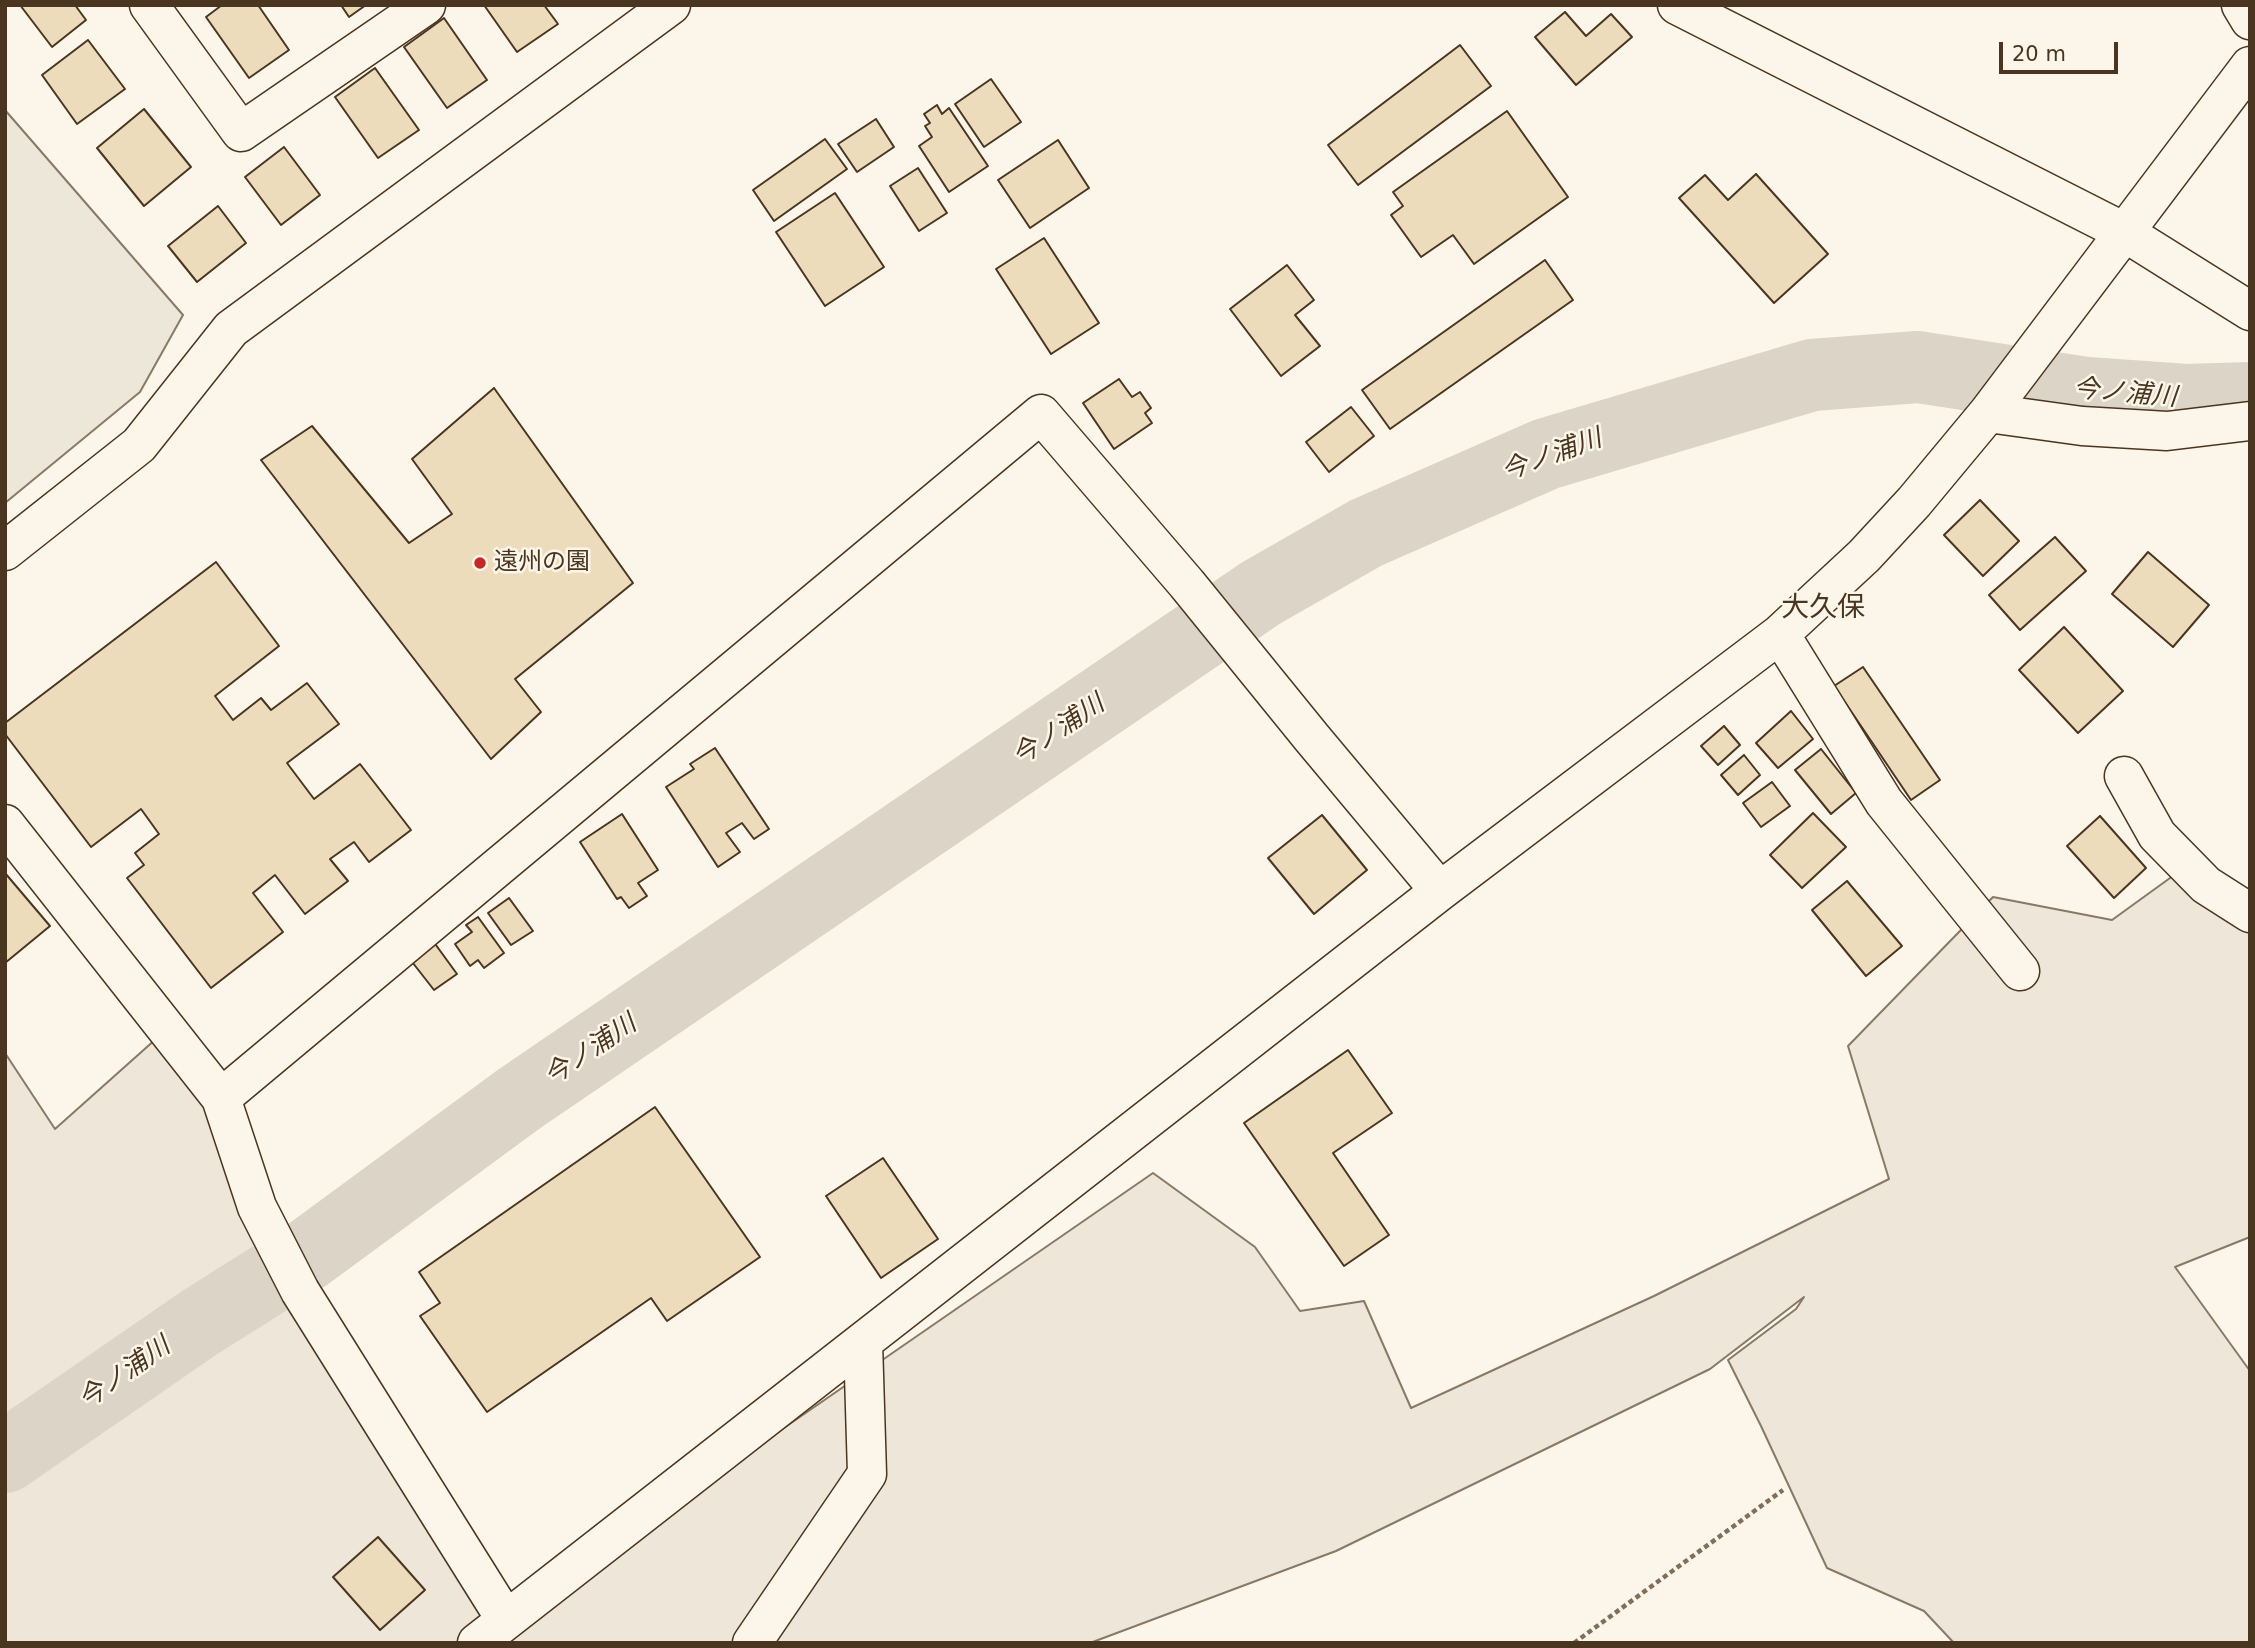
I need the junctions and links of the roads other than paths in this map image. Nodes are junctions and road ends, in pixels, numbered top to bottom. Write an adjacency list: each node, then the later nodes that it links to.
1 (149, 5): 2 (street)
2 (426, 5)
3 (671, 5): 12 (street)
4 (1676, 5): 8 (street)
5 (2241, 5): 6 (street)
6 (2250, 20)
7 (2250, 66): 8 (street)
8 (2124, 232): 9 (street); 10 (street)
9 (2250, 310)
10 (1987, 413): 11 (street); 13 (street)
11 (2250, 421)
12 (5, 551)
13 (1780, 634): 16 (street); 18 (street)
14 (2124, 776): 17 (street)
15 (5, 824): 19 (street)
16 (1440, 891): 19 (street); 20 (street)
17 (2250, 913)
18 (2020, 971)
19 (221, 1098): 21 (street)
20 (863, 1342): 21 (street); 22 (street)
21 (491, 1631)
22 (752, 1643)

